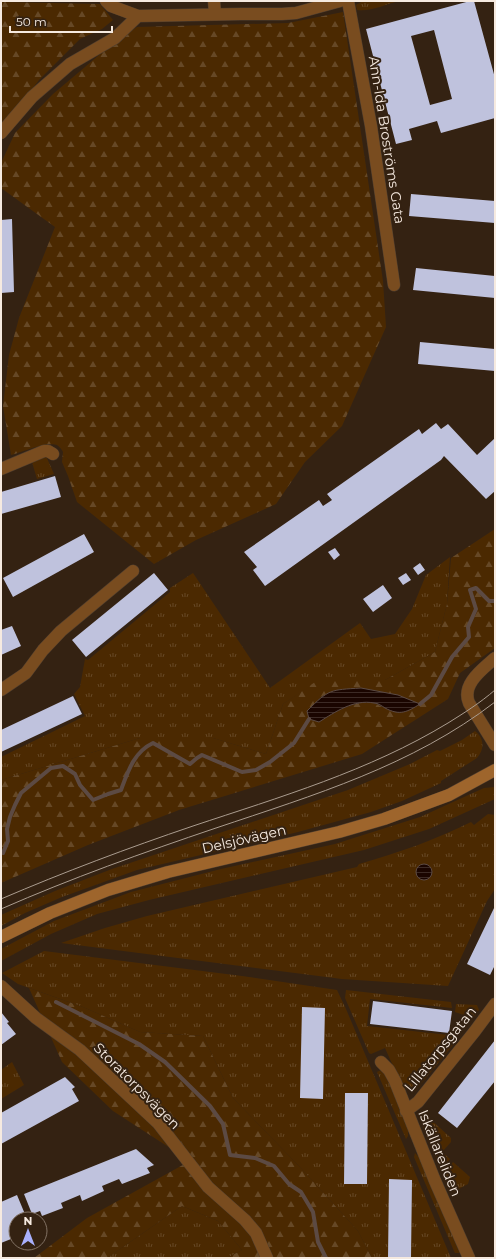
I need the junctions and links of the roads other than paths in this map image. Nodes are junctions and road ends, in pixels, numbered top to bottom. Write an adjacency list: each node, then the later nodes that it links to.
1 (106, 1): 6 (street)
2 (214, 1): 5 (street)
3 (340, 1): 5 (street)
4 (348, 1): 8 (street, Ann-Ida Broströms Gata)
5 (215, 14): 6 (street)
6 (138, 16): 7 (street)
7 (1, 133)
8 (394, 285)
9 (53, 454): 10 (street)
10 (1, 469)
11 (133, 571): 13 (street)
12 (495, 658): 14 (street)
13 (1, 690)
14 (495, 745)
15 (495, 770): 16 (street, Delsjövägen)
16 (1, 937)
17 (1, 986): 21 (street, Storatorpsvägen)
18 (495, 1004): 20 (street, Lillatorpsgatan)
19 (381, 1062): 20 (street, Iskällareliden)
20 (406, 1111): 22 (street, Iskällareliden)
21 (267, 1258)
22 (468, 1258)

